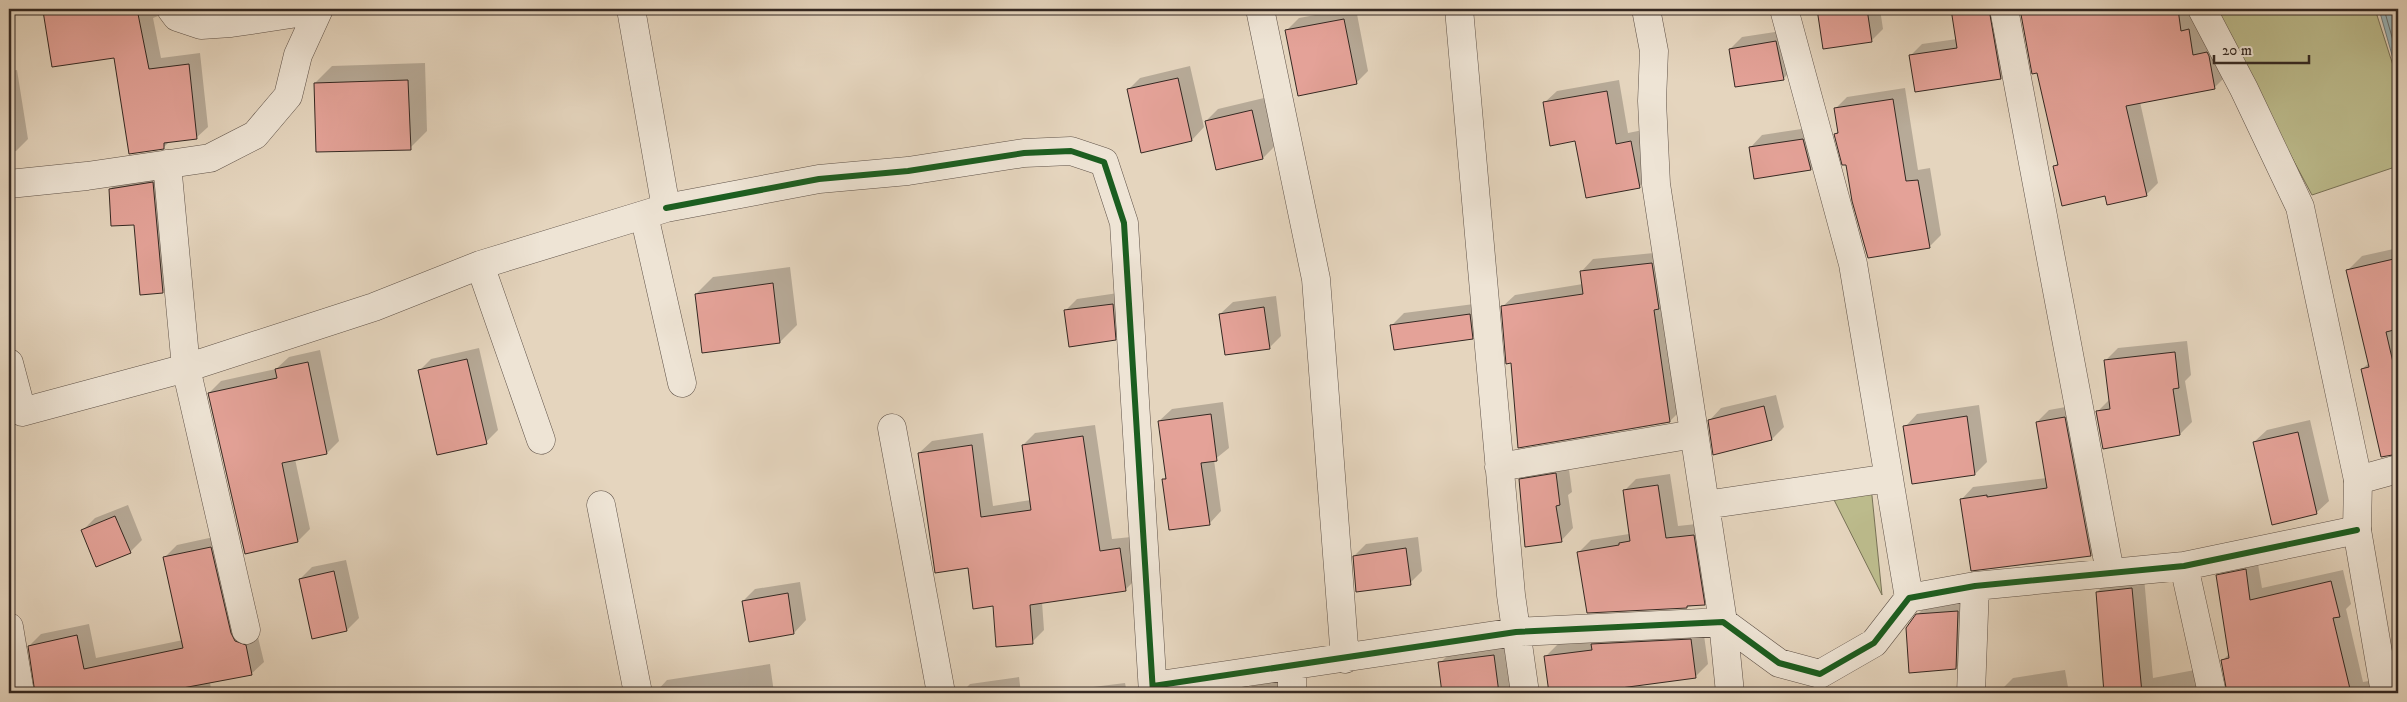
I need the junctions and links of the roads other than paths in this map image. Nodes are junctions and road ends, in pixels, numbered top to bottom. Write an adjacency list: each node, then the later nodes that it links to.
1 (171, 9): 2 (street)
2 (318, 9): 10 (street)
3 (631, 9): 12 (street)
4 (1260, 9): 36 (street)
5 (1459, 9): 21 (street)
6 (1646, 9): 19 (street)
7 (1784, 9): 23 (street)
8 (2004, 9): 29 (street)
9 (2202, 9): 24 (street)
10 (167, 164): 11 (street); 15 (street)
11 (9, 184)
12 (655, 212): 13 (street); 16 (street); 39 (street)
13 (480, 265): 15 (street); 20 (street)
14 (9, 363): 17 (street)
15 (186, 368): 17 (street); 34 (street)
16 (682, 383)
17 (15, 414)
18 (892, 428): 42 (street)
19 (1694, 434): 21 (street); 26 (street)
20 (541, 440)
21 (1499, 466): 35 (street)
22 (2398, 469): 24 (street)
23 (1889, 478): 26 (street); 31 (street)
24 (2358, 480): 27 (street)
25 (601, 505): 41 (street)
26 (1705, 505): 32 (street)
27 (2356, 530): 28 (street); 48 (street)
28 (2184, 566): 29 (street); 47 (street)
29 (2110, 572): 30 (street)
30 (1975, 586): 31 (street); 46 (street)
31 (1909, 598): 38 (street)
32 (1723, 622): 35 (street); 38 (street); 45 (street)
33 (9, 627): 40 (street)
34 (246, 630)
35 (1516, 632): 36 (street); 44 (street)
36 (1346, 659): 37 (street)
37 (1292, 666): 39 (street); 43 (street)
38 (1821, 684)
39 (1153, 690)
40 (20, 693)
41 (638, 693)
42 (941, 693)
43 (1292, 693)
44 (1525, 693)
45 (1730, 693)
46 (1971, 693)
47 (2212, 693)
48 (2385, 693)

